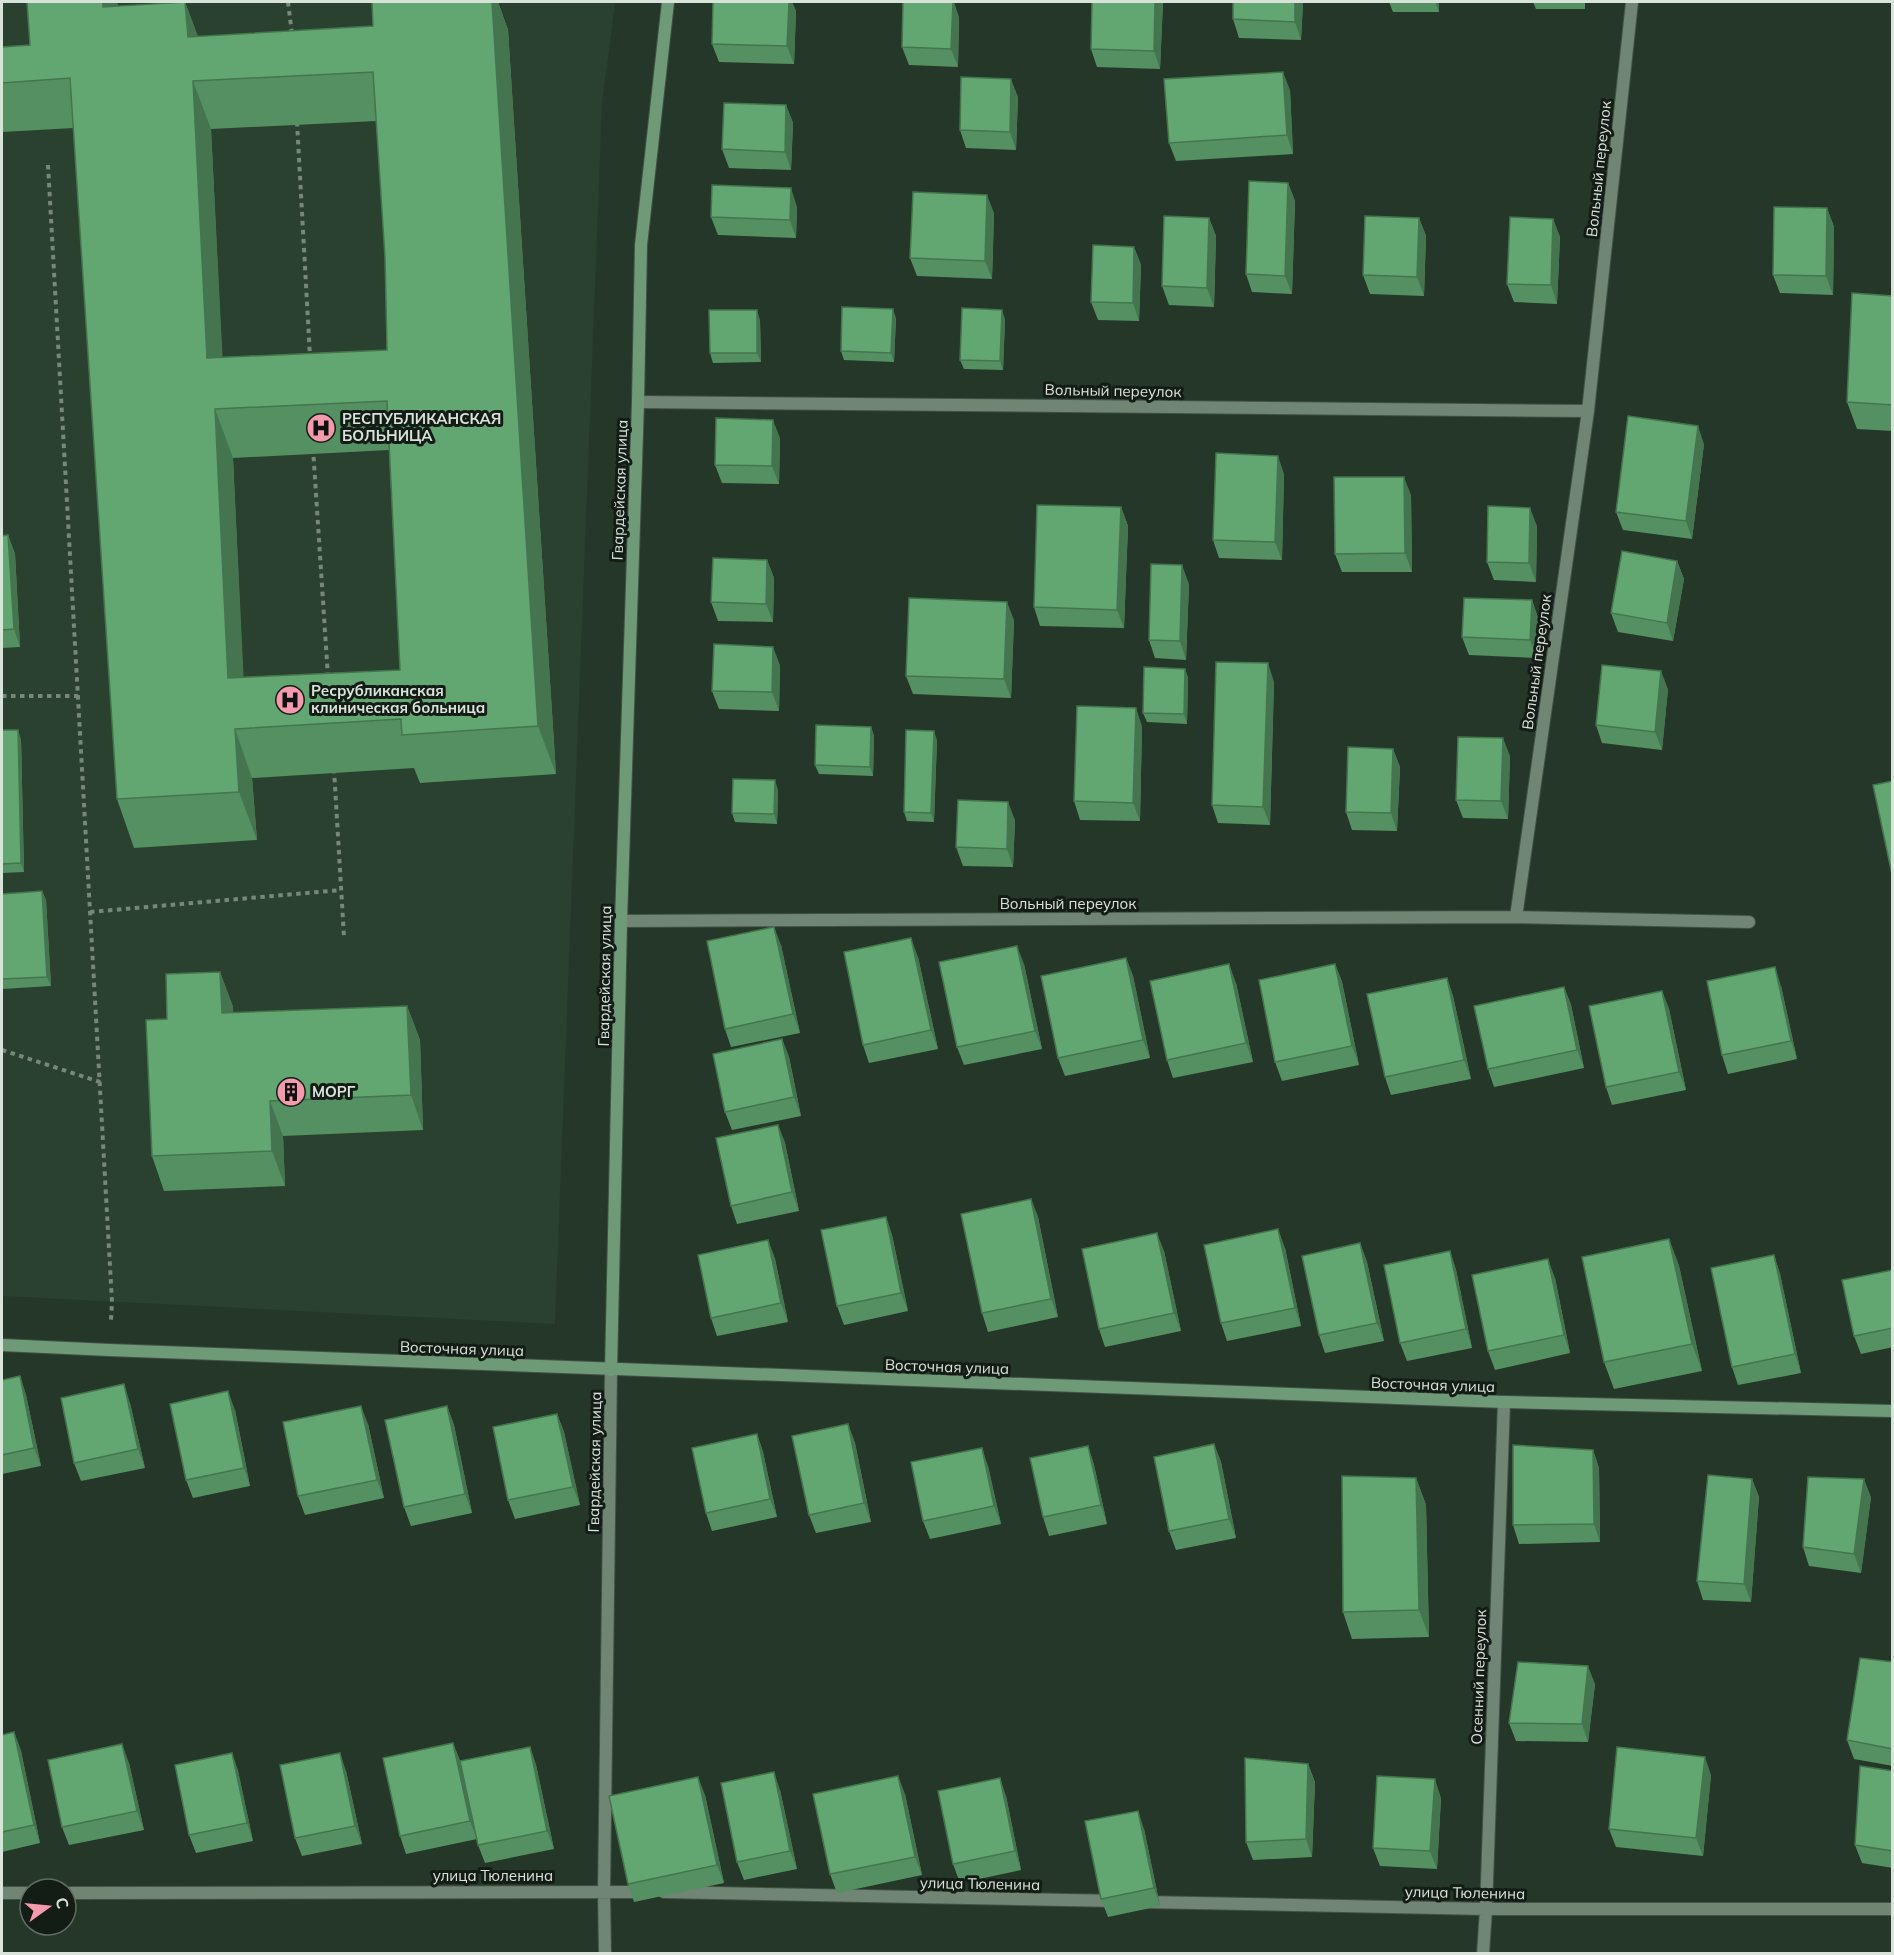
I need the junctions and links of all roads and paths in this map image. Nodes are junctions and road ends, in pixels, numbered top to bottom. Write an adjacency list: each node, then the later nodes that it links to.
1 (288, 2): 4 (path)
2 (668, 2): 8 (street, Гвардейская улица)
3 (1632, 2): 9 (street, Вольный переулок)
4 (292, 35)
5 (297, 114): 7 (path)
6 (48, 165): 13 (path)
7 (310, 367)
8 (638, 402): 9 (street, Вольный переулок); 18 (street, Гвардейская улица)
9 (1588, 411): 17 (street, Вольный переулок)
10 (313, 443): 11 (path)
11 (329, 687)
12 (2, 696): 13 (path)
13 (78, 696): 16 (path)
14 (333, 763): 15 (path)
15 (341, 891): 16 (path); 20 (path)
16 (90, 912): 22 (path)
17 (1516, 917): 18 (street, Вольный переулок); 19 (street, Вольный переулок)
18 (621, 921): 25 (street, Гвардейская улица)
19 (1749, 922)
20 (345, 938)
21 (2, 1050): 22 (path)
22 (100, 1082): 24 (path)
23 (2, 1345): 24 (street, Восточная улица)
24 (109, 1350): 25 (street, Восточная улица)
25 (611, 1370): 26 (street, Восточная улица); 28 (street, Гвардейская улица)
26 (1504, 1402): 27 (street, Восточная улица); 32 (street, Осенний переулок)
27 (1893, 1411)
28 (604, 1891): 31 (street, улица Тюленина); 32 (street, улица Тюленина); 34 (street, Гвардейская улица)
29 (2, 1893): 30 (street)
30 (18, 1893)
31 (78, 1893)
32 (1486, 1909): 33 (street, улица Тюленина); 35 (street, Осенний переулок)
33 (1893, 1909)
34 (605, 1953)
35 (1483, 1953)

